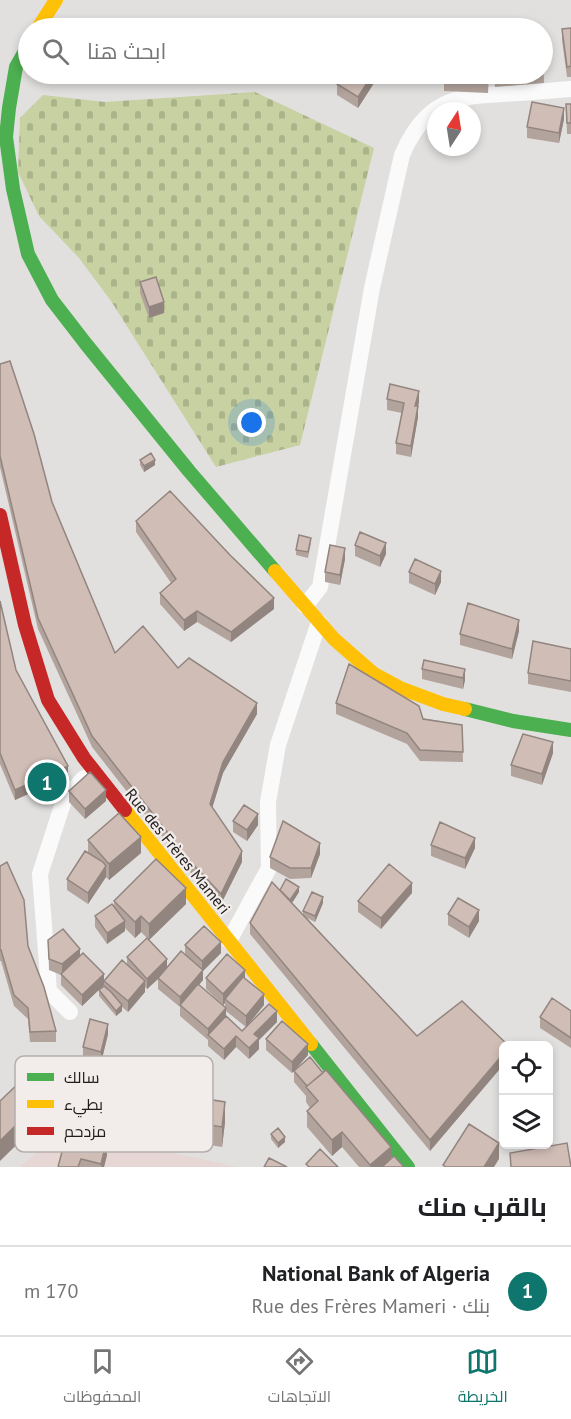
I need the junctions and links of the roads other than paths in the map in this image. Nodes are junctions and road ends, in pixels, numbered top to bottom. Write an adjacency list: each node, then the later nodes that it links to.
1 (56, 0): 2 (main road)
2 (44, 18)
3 (18, 64): 6 (main road)
4 (571, 89): 6 (street)
5 (0, 515): 9 (main road, Rue des Frères Mameri)
6 (305, 606): 7 (main road)
7 (319, 622): 8 (main road); 10 (street)
8 (571, 730)
9 (92, 770): 10 (main road, Rue des Frères Mameri); 11 (street)
10 (229, 941): 12 (main road, Rue des Frères Mameri)
11 (69, 1012)
12 (408, 1167)

